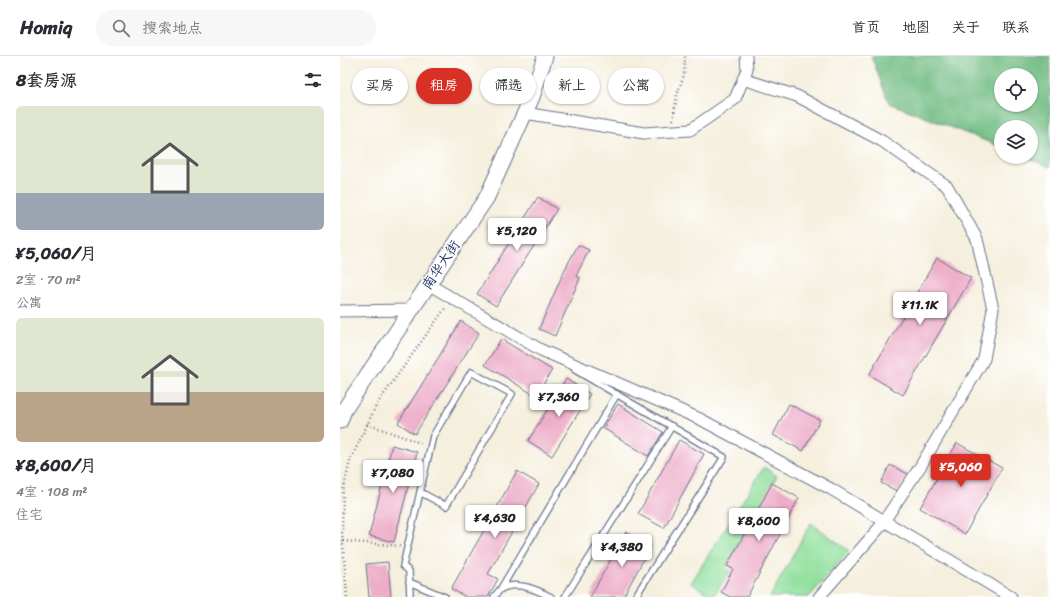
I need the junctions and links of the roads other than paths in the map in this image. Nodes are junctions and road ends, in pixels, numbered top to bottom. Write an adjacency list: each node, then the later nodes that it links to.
1 (545, 56): 4 (main road, 南华大街)
2 (746, 56): 3 (street)
3 (743, 79): 4 (street); 13 (street)
4 (525, 113): 5 (main road, 南华大街)
5 (428, 284): 7 (main road, 南华大街); 8 (street)
6 (340, 310): 7 (street)
7 (411, 310): 10 (main road, 南华大街)
8 (541, 350): 9 (lane); 13 (street)
9 (617, 394): 11 (lane); 15 (lane)
10 (340, 422)
11 (672, 426): 20 (lane); 21 (lane)
12 (420, 492): 12 (lane); 14 (lane)
13 (884, 521): 22 (street); 23 (street)
14 (409, 582): 16 (lane); 17 (lane)
15 (500, 590): 18 (lane); 19 (lane)
16 (410, 597)
17 (445, 597)
18 (494, 597)
19 (551, 597)
20 (565, 597)
21 (635, 597)
22 (819, 597)
23 (1011, 597)

